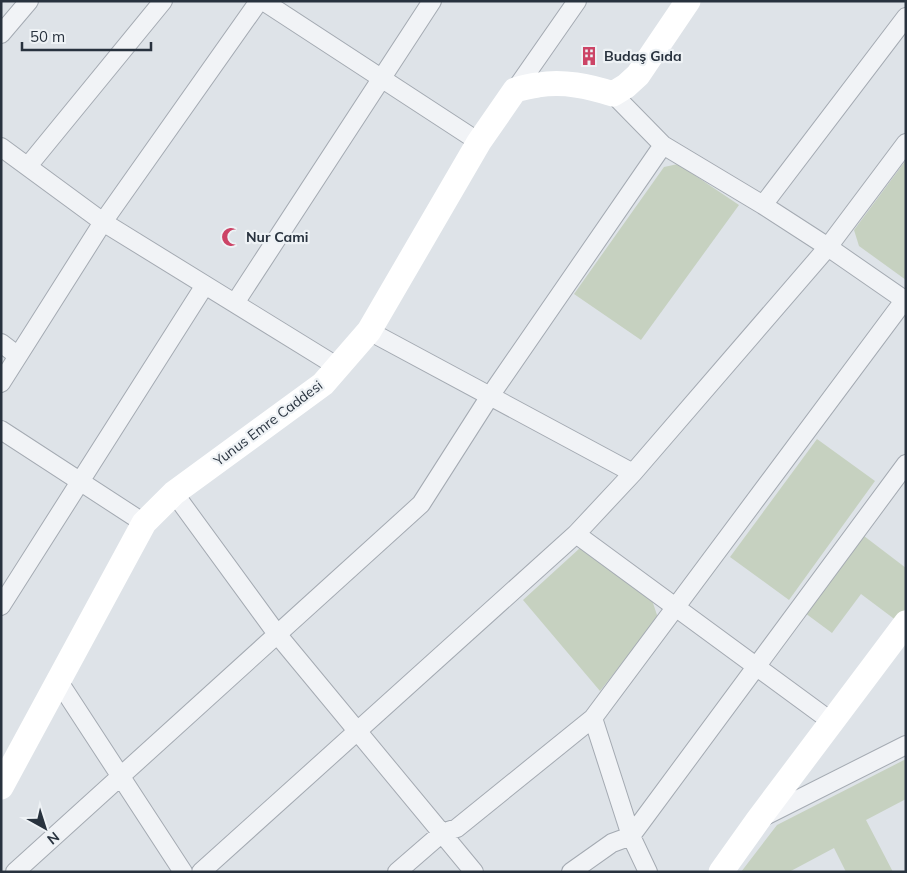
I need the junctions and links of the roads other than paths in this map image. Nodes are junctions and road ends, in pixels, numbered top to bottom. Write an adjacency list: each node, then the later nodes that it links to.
1 (29, 1): 9 (street)
2 (163, 1): 17 (street)
3 (259, 1): 19 (street)
4 (263, 1): 10 (street)
5 (432, 1): 10 (street)
6 (577, 1): 11 (street)
7 (688, 1): 12 (street)
8 (906, 17): 18 (street)
9 (1, 34)
10 (382, 79): 13 (street); 23 (street)
11 (515, 90): 12 (street); 13 (street, Yunus Emre Caddesi)
12 (613, 94): 15 (street)
13 (479, 142): 24 (street, Yunus Emre Caddesi)
14 (906, 143): 20 (street)
15 (663, 145): 18 (street); 29 (street)
16 (1, 147): 17 (street)
17 (28, 166): 19 (street)
18 (763, 204): 20 (street)
19 (103, 222): 21 (street); 26 (street)
20 (828, 248): 22 (street); 32 (street)
21 (205, 285): 23 (street); 33 (street)
22 (905, 300): 38 (street)
23 (235, 303): 27 (street)
24 (369, 331): 27 (street, Yunus Emre Caddesi); 29 (street)
25 (1, 343): 26 (street)
26 (18, 356): 28 (street)
27 (338, 367): 34 (street, Yunus Emre Caddesi)
28 (1, 383)
29 (490, 396): 32 (street); 40 (street)
30 (1, 430): 33 (street)
31 (906, 464): 41 (street)
32 (633, 473): 36 (street)
33 (80, 482): 35 (street); 37 (street)
34 (174, 493): 35 (street, Yunus Emre Caddesi); 40 (street)
35 (144, 523): 42 (street, Yunus Emre Caddesi)
36 (576, 534): 38 (street); 45 (street)
37 (1, 606)
38 (676, 607): 41 (street); 43 (street)
39 (906, 622): 44 (street)
40 (277, 634): 45 (street); 47 (street)
41 (756, 666): 44 (street); 51 (street)
42 (59, 682): 47 (street); 48 (street, Yunus Emre Caddesi)
43 (593, 718): 50 (street); 51 (street)
44 (832, 722): 49 (street)
45 (357, 731): 50 (street); 54 (street)
46 (906, 745): 49 (street)
47 (120, 776): 52 (street); 53 (street)
48 (1, 787)
49 (758, 820): 59 (street)
50 (442, 833): 55 (street); 56 (street)
51 (631, 836): 57 (street); 58 (street)
52 (15, 872)
53 (183, 872)
54 (201, 872)
55 (397, 872)
56 (474, 872)
57 (571, 872)
58 (648, 872)
59 (721, 872)

